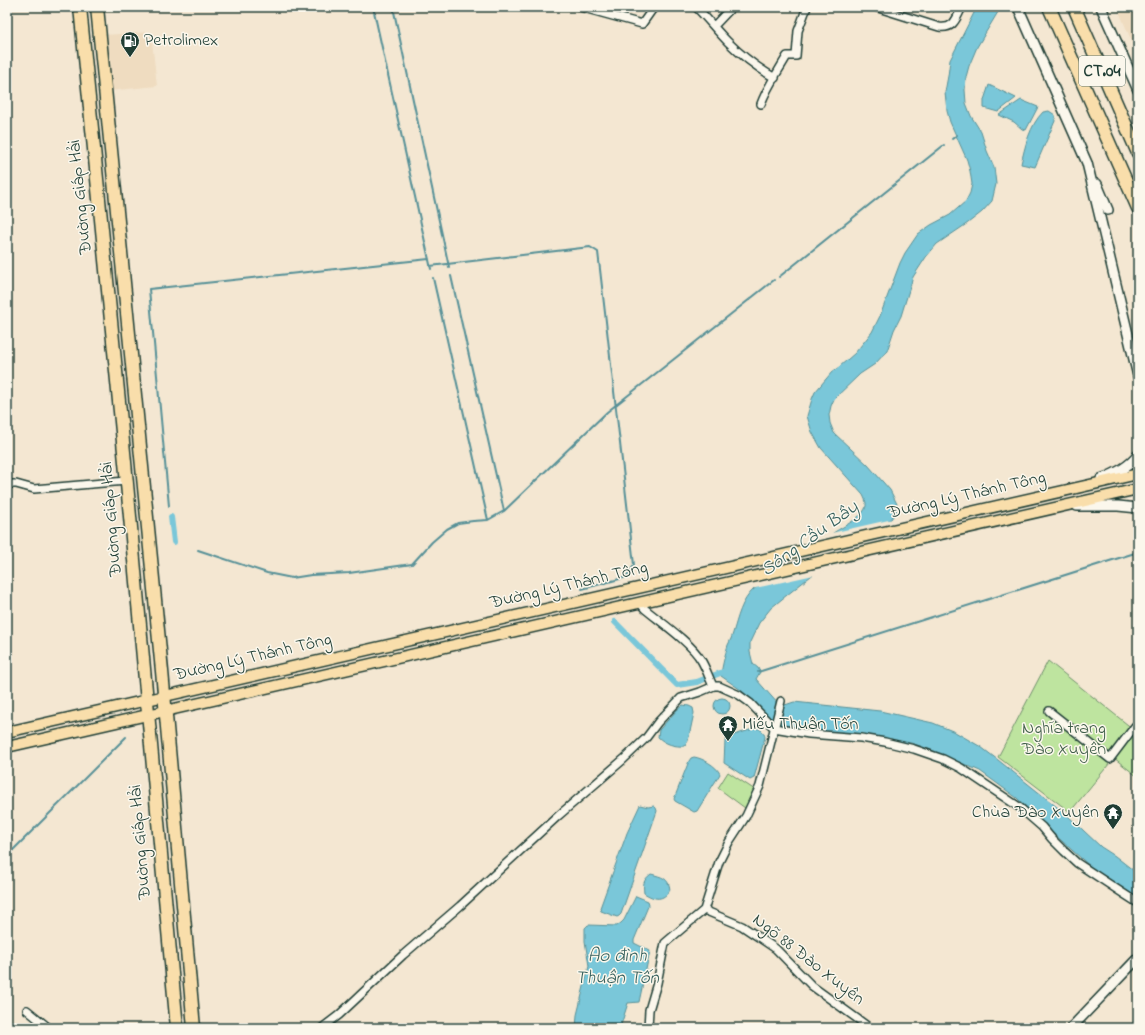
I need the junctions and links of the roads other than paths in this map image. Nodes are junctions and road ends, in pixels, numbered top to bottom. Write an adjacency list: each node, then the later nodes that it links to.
1 (80, 7): 25 (highway, Đường Giáp Hải)
2 (97, 7): 24 (highway, Đường Giáp Hải)
3 (580, 7): 4 (street)
4 (654, 7)
5 (696, 7): 14 (street)
6 (732, 7): 14 (street)
7 (807, 7): 15 (street)
8 (875, 7): 9 (street)
9 (962, 7)
10 (1018, 7): 19 (main road)
11 (1049, 7): 20 (highway, CT.04)
12 (1074, 7): 18 (highway, CT.04)
13 (1101, 7): 16 (main road)
14 (714, 26): 15 (street)
15 (775, 78): 17 (street)
16 (1138, 90)
17 (761, 104)
18 (1138, 153)
19 (1087, 163): 21 (main road); 22 (main road)
20 (1138, 208)
21 (1108, 210)
22 (1138, 376)
23 (1138, 455): 29 (main road)
24 (142, 461): 25 (highway); 39 (highway, Đường Giáp Hải)
25 (125, 462): 27 (highway, Đường Giáp Hải)
26 (1137, 474): 29 (main road, Đường Lý Thánh Tông)
27 (126, 481): 28 (street); 40 (highway, Đường Giáp Hải)
28 (7, 484)
29 (1077, 488): 31 (main road, Đường Lý Thánh Tông)
30 (1138, 490): 32 (main road, Đường Lý Thánh Tông)
31 (1005, 504): 34 (main road); 35 (main road, Đường Lý Thánh Tông)
32 (1065, 506): 33 (main road); 34 (main road, Đường Lý Thánh Tông)
33 (1138, 508)
34 (1009, 519): 36 (main road, Đường Lý Thánh Tông)
35 (620, 592): 37 (main road); 39 (main road, Đường Lý Thánh Tông)
36 (640, 603): 37 (main road, Đường Lý Thánh Tông); 38 (street)
37 (623, 607): 42 (main road, Đường Lý Thánh Tông)
38 (711, 684): 45 (street); 56 (street)
39 (164, 696): 40 (main road, Đường Lý Thánh Tông); 42 (highway, Đường Giáp Hải)
40 (146, 700): 44 (highway, Đường Giáp Hải); 47 (main road, Đường Lý Thánh Tông)
41 (780, 701): 45 (street)
42 (166, 711): 44 (main road, Đường Lý Thánh Tông); 55 (highway, Đường Giáp Hải)
43 (1049, 711): 46 (street)
44 (147, 715): 48 (main road, Đường Lý Thánh Tông); 54 (highway, Đường Giáp Hải)
45 (775, 726): 49 (street); 50 (street)
46 (1138, 728)
47 (7, 732)
48 (7, 747)
49 (1138, 903)
50 (704, 910): 57 (street); 58 (street, Ngõ 88 Đào Xuyên)
51 (1138, 958): 59 (main road)
52 (26, 1010): 53 (street)
53 (49, 1028)
54 (177, 1028)
55 (194, 1028)
56 (322, 1028)
57 (648, 1028)
58 (870, 1028)
59 (1071, 1028)

